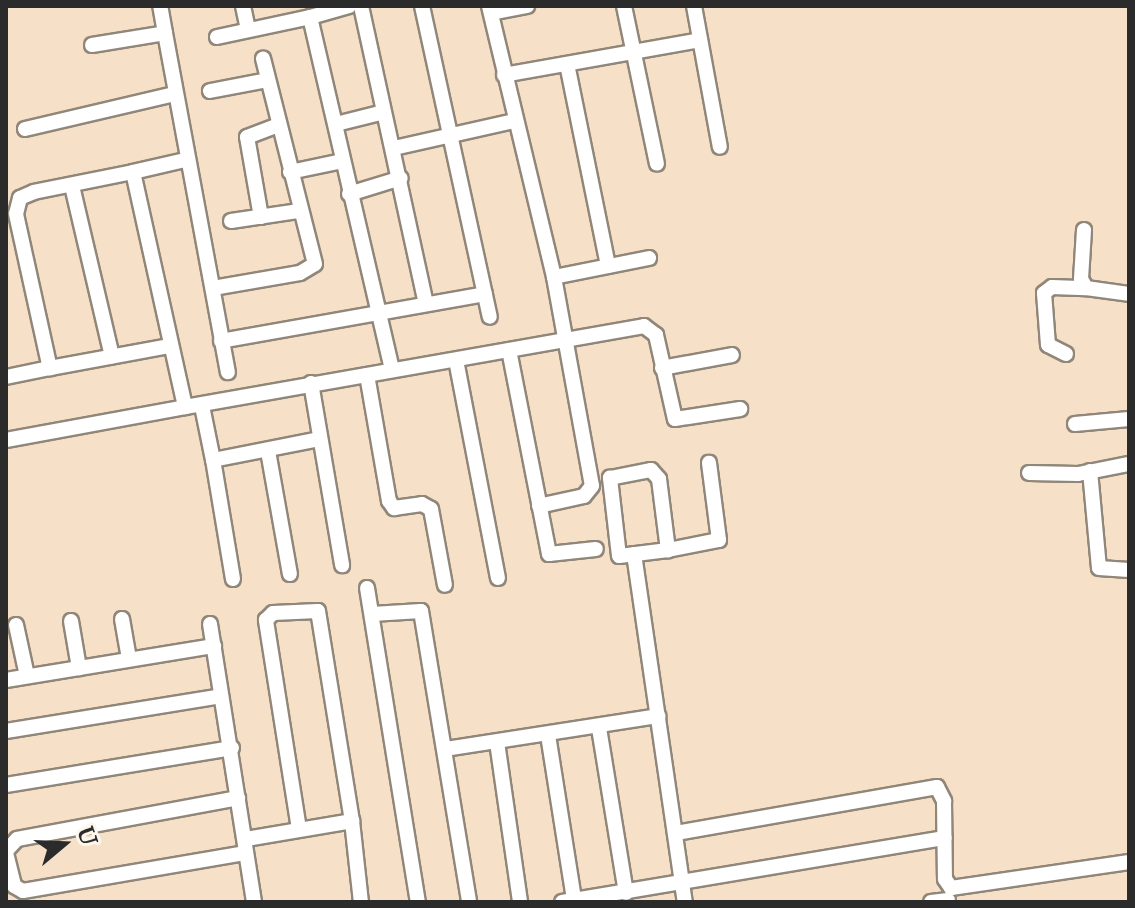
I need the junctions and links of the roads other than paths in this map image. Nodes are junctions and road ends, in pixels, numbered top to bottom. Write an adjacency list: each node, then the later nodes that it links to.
1 (160, 6): 12 (street)
2 (243, 6): 11 (street)
3 (349, 6): 10 (street)
4 (361, 6): 23 (street)
5 (422, 6): 28 (street)
6 (527, 6): 9 (street)
7 (624, 6): 16 (street)
8 (694, 6): 14 (street)
9 (490, 9): 19 (street)
10 (310, 17): 11 (street); 25 (street)
11 (248, 29): 13 (street)
12 (165, 33): 15 (street); 22 (street)
13 (217, 37)
14 (700, 40): 16 (street); 29 (street)
15 (92, 45)
16 (634, 52): 18 (street); 33 (street)
17 (263, 58): 20 (street)
18 (567, 64): 19 (street); 44 (street)
19 (504, 75): 24 (street)
20 (267, 80): 21 (street); 26 (street)
21 (210, 91)
22 (174, 94): 27 (street); 31 (street)
23 (384, 112): 25 (street); 30 (street)
24 (514, 121): 28 (street); 45 (street)
25 (336, 124): 32 (street)
26 (278, 125): 35 (street); 40 (street)
27 (25, 129)
28 (451, 135): 30 (street); 48 (street)
29 (720, 147)
30 (394, 148): 36 (street)
31 (185, 160): 34 (street); 46 (street)
32 (342, 161): 35 (street); 38 (street)
33 (657, 164)
34 (133, 172): 37 (street); 55 (street)
35 (290, 172): 39 (street)
36 (401, 178): 38 (street); 50 (street)
37 (72, 186): 59 (street); 61 (street)
38 (349, 194): 51 (street)
39 (299, 211): 40 (street); 46 (street)
40 (261, 217): 41 (street)
41 (231, 221)
42 (1084, 230): 47 (street)
43 (649, 258): 44 (street)
44 (608, 266): 45 (street)
45 (554, 277): 53 (street)
46 (213, 288): 54 (street)
47 (1086, 288): 49 (street); 57 (street)
48 (485, 294): 50 (street); 52 (street)
49 (1129, 294)
50 (426, 303): 51 (street)
51 (376, 311): 54 (street); 63 (street)
52 (490, 317)
53 (564, 339): 56 (street); 62 (street); 81 (street)
54 (221, 341): 64 (street)
55 (170, 346): 59 (street); 69 (street)
56 (509, 350): 60 (street); 81 (street)
57 (1066, 354)
58 (732, 355): 62 (street)
59 (112, 356): 61 (street)
60 (456, 360): 63 (street); 90 (street)
61 (50, 368): 66 (street)
62 (662, 368): 70 (street)
63 (392, 370): 65 (street)
64 (228, 372)
65 (367, 375): 67 (street); 92 (street)
66 (6, 377)
67 (311, 383): 68 (street); 73 (street)
68 (202, 406): 69 (street); 76 (street)
69 (185, 407): 74 (street)
70 (740, 409)
71 (1129, 419): 72 (street)
72 (1075, 424)
73 (319, 439): 75 (street); 86 (street)
74 (6, 440)
75 (268, 451): 76 (street); 89 (street)
76 (213, 460): 91 (street)
77 (709, 463): 83 (street)
78 (1129, 464): 79 (street)
79 (1090, 471): 80 (street); 88 (street)
80 (1029, 473)
81 (539, 506): 84 (street)
82 (596, 549): 84 (street)
83 (668, 550): 85 (street); 85 (street)
84 (549, 554): 87 (street)
85 (634, 554): 105 (street)
86 (342, 565)
87 (551, 570)
88 (1129, 570)
89 (290, 574)
90 (498, 578)
91 (233, 579)
92 (445, 585)
93 (367, 588): 94 (street)
94 (372, 614): 111 (street); 127 (street)
95 (122, 619): 100 (street)
96 (71, 621): 101 (street)
97 (210, 624): 99 (street)
98 (16, 625): 102 (street)
99 (214, 646): 100 (street); 104 (street)
100 (129, 658): 101 (street)
101 (79, 668): 102 (street)
102 (27, 676): 103 (street)
103 (6, 680)
104 (221, 696): 107 (street); 110 (street)
105 (658, 716): 106 (street); 116 (street)
106 (599, 728): 108 (street); 122 (street)
107 (6, 731)
108 (548, 735): 109 (street); 124 (street)
109 (497, 742): 111 (street); 129 (street)
110 (232, 748): 112 (street); 113 (street)
111 (445, 749): 128 (street)
112 (6, 785)
113 (238, 798): 118 (street); 119 (street)
114 (352, 821): 115 (street); 115 (street); 126 (street)
115 (299, 829): 118 (street)
116 (676, 833): 117 (street); 121 (street)
117 (945, 838): 121 (street); 123 (street)
118 (246, 846): 119 (street); 125 (street)
119 (6, 852)
120 (1129, 862): 123 (street)
121 (682, 884): 122 (street); 130 (street)
122 (626, 893): 124 (street)
123 (948, 895): 131 (street)
124 (568, 901)
125 (254, 902)
126 (361, 902)
127 (418, 902)
128 (469, 902)
129 (520, 902)
130 (685, 902)
131 (931, 902)

